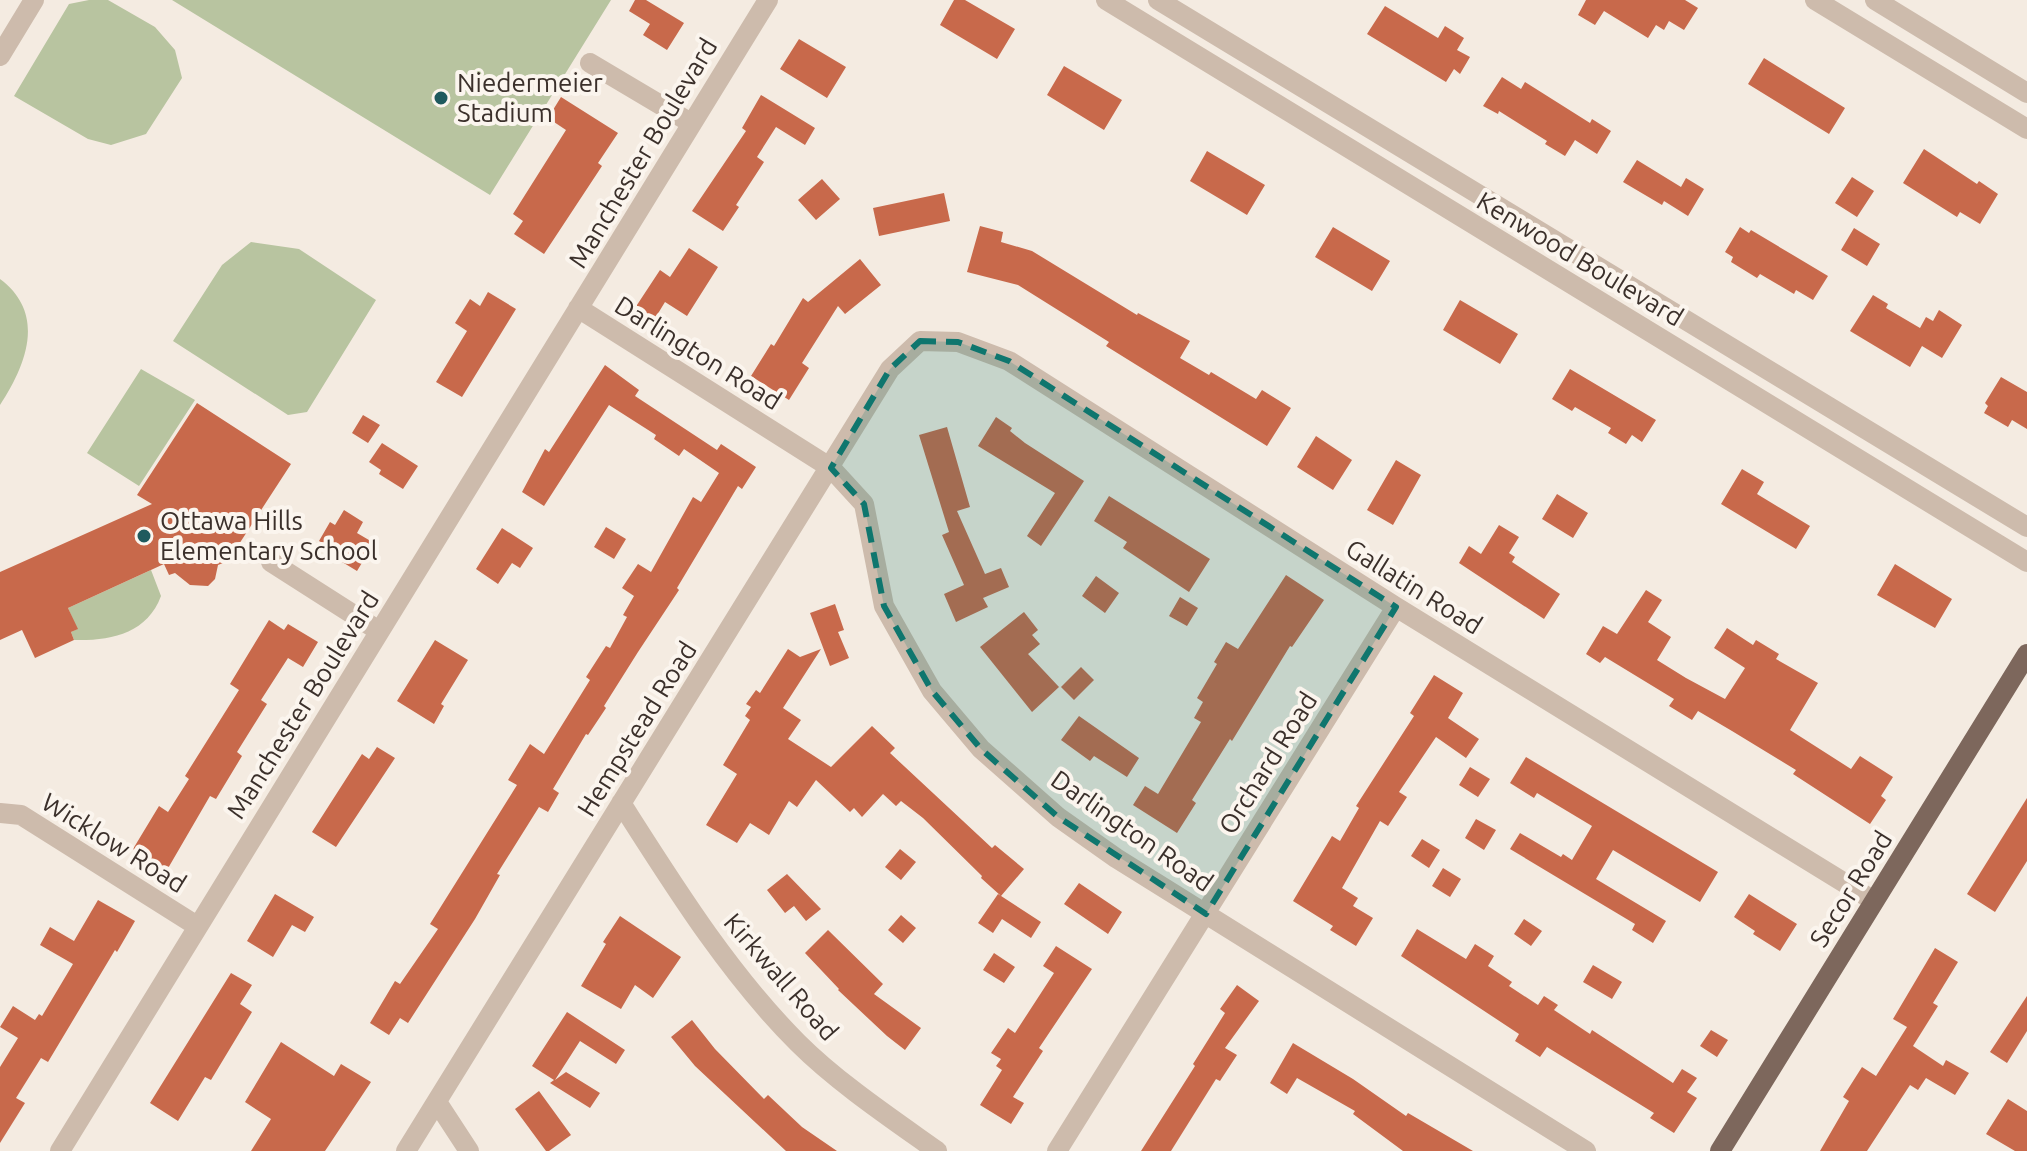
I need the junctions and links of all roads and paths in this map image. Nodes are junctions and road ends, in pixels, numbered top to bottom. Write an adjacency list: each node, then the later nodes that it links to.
1 (34, 0): 7 (street)
2 (768, 0): 10 (street, Manchester Boulevard)
3 (1106, 0): 17 (street, Kenwood Boulevard)
4 (1158, 0): 15 (street, Kenwood Boulevard)
5 (1815, 0): 11 (street)
6 (1875, 0): 9 (street)
7 (0, 56)
8 (590, 63): 10 (street)
9 (2027, 93)
10 (691, 123): 12 (street, Manchester Boulevard)
11 (2027, 129)
12 (578, 308): 14 (street, Darlington Road); 19 (street, Manchester Boulevard)
13 (920, 341): 14 (street, Hempstead Road); 18 (street, Gallatin Road)
14 (831, 468): 21 (street, Hempstead Road); 24 (street, Darlington Road)
15 (2027, 527)
16 (271, 562): 19 (street)
17 (2027, 562)
18 (1396, 607): 23 (street, Gallatin Road); 24 (street, Orchard Road)
19 (379, 631): 25 (street, Manchester Boulevard)
20 (2027, 654): 23 (main road, Secor Road)
21 (621, 803): 26 (street, Hempstead Road); 30 (street, Kirkwall Road)
22 (0, 813): 25 (street, Wicklow Road)
23 (1874, 901): 33 (main road, Secor Road)
24 (1206, 914): 31 (street, Orchard Road); 32 (street, Darlington Road)
25 (197, 926): 27 (street, Manchester Boulevard)
26 (437, 1102): 28 (street, Hempstead Road); 29 (street)
27 (60, 1151)
28 (406, 1151)
29 (469, 1151)
30 (937, 1151)
31 (1057, 1151)
32 (1586, 1151)
33 (1720, 1151)

